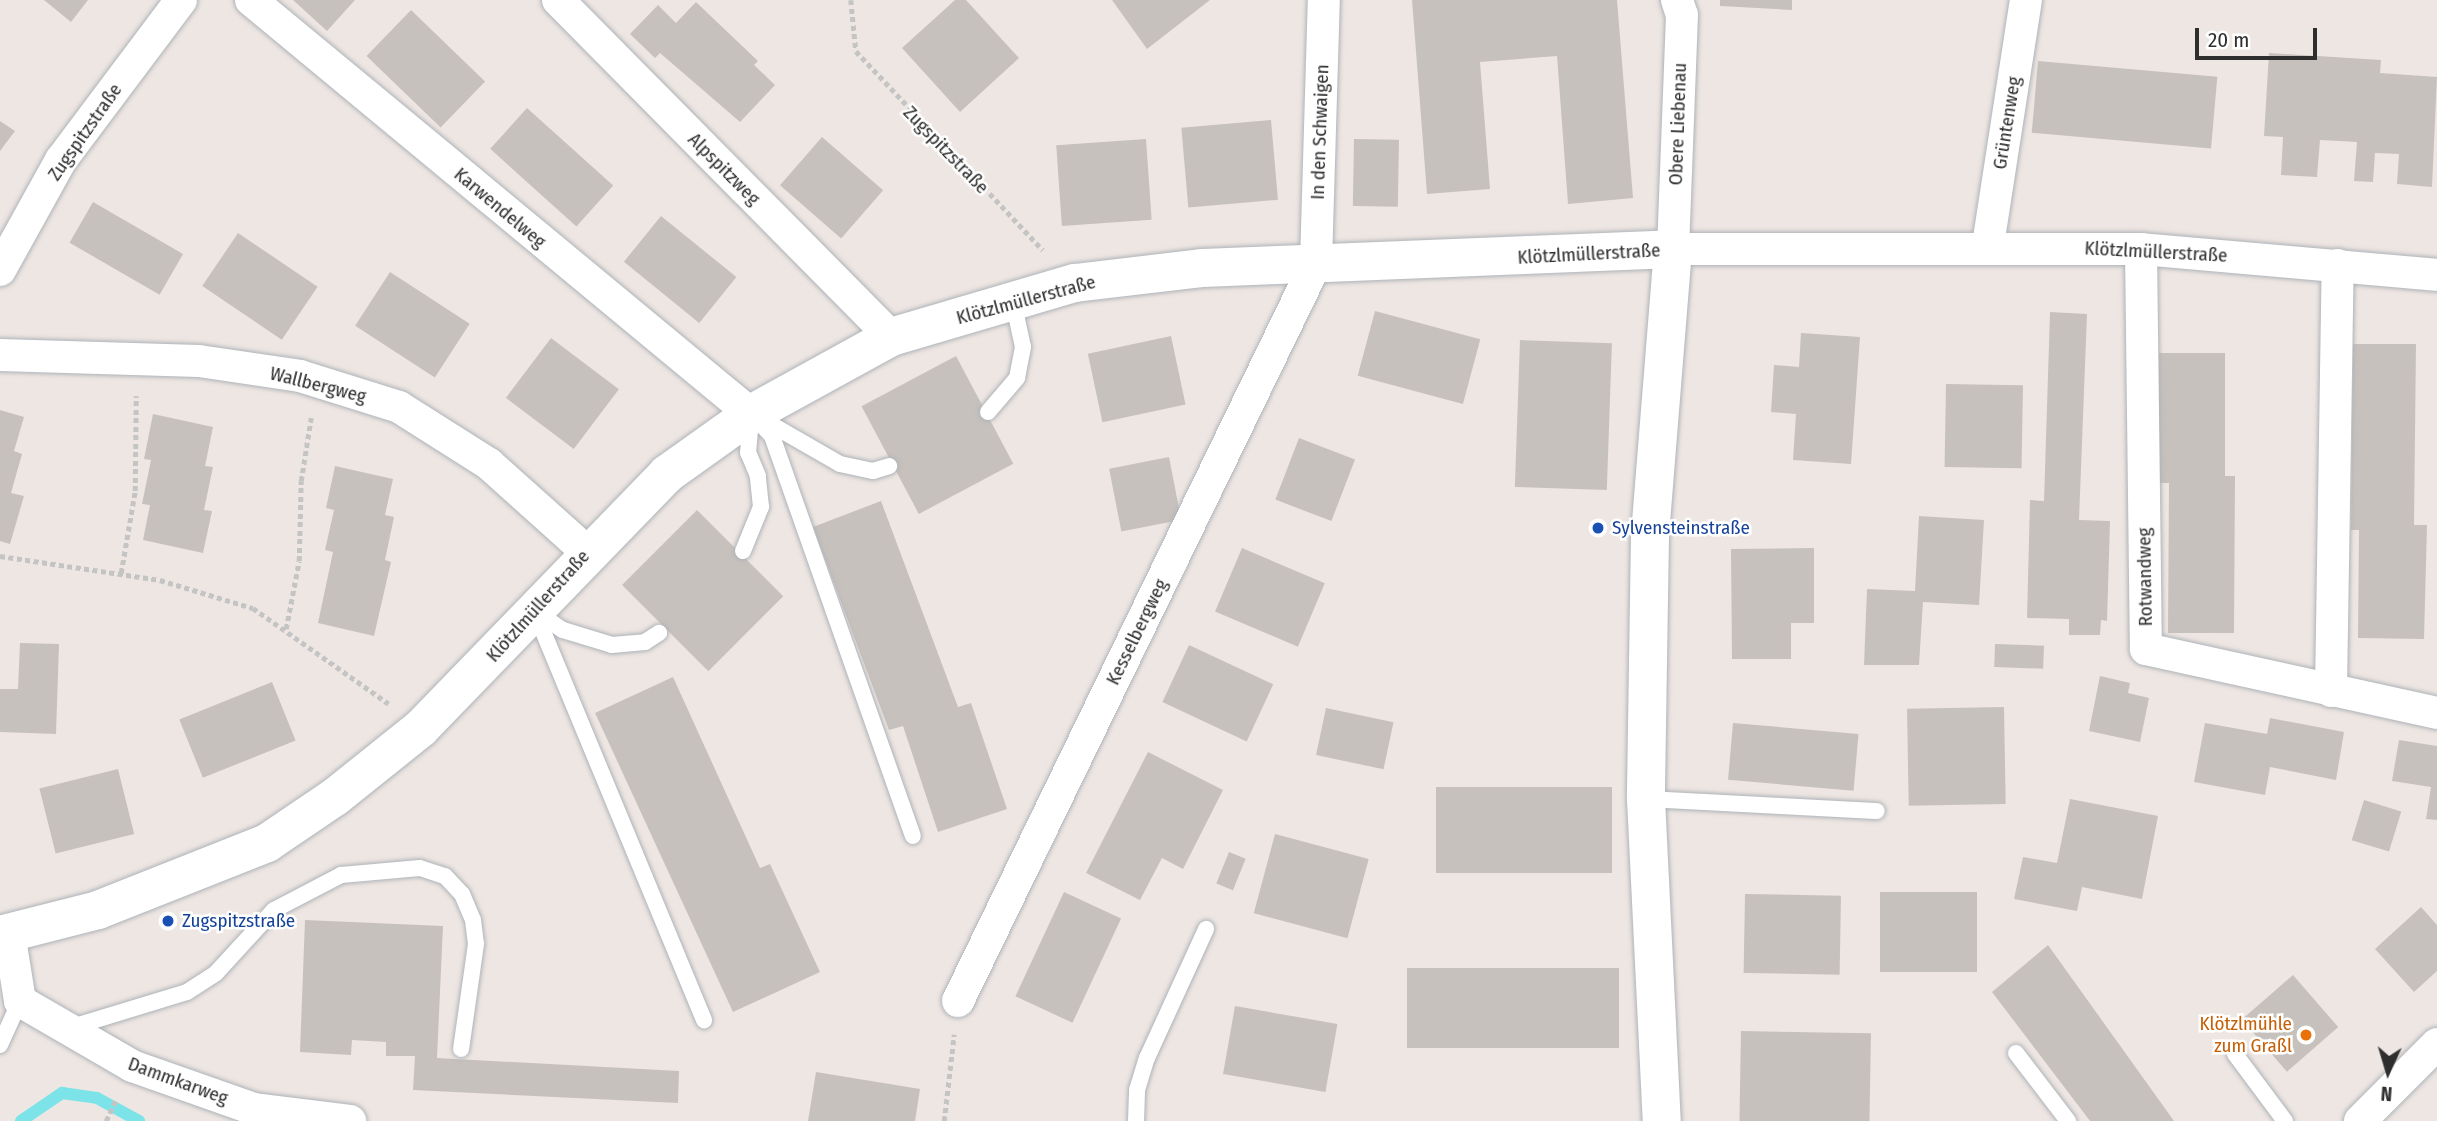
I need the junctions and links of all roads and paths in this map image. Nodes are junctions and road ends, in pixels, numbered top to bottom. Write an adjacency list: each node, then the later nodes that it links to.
1 (181, 0): 13 (street, Zugspitzstraße)
2 (251, 0): 22 (street, Karwendelweg)
3 (558, 0): 17 (street, Alpspitzweg)
4 (851, 0): 15 (path, Zugspitzstraße)
5 (1324, 0): 11 (street, In den Schwaigen)
6 (1678, 0): 9 (street, Obere Liebenau)
7 (2026, 0): 8 (street, Grüntenweg)
8 (1988, 245): 9 (street, Klötzlmüllerstraße); 10 (street, Klötzlmüllerstraße)
9 (1673, 249): 11 (street, Klötzlmüllerstraße); 34 (street)
10 (2141, 249): 12 (street, Klötzlmüllerstraße); 31 (street, Rotwandweg)
11 (1316, 263): 15 (street, Klötzlmüllerstraße); 40 (street, Kesselbergweg)
12 (2337, 265): 14 (street, Klötzlmüllerstraße); 31 (street)
13 (0, 270)
14 (2437, 275)
15 (1075, 283): 16 (street, Klötzlmüllerstraße)
16 (1013, 301): 17 (street, Klötzlmüllerstraße); 21 (lane)
17 (891, 337): 22 (street, Klötzlmüllerstraße)
18 (0, 355): 19 (street, Wallbergweg)
19 (139, 359): 20 (street, Wallbergweg); 27 (path)
20 (317, 381): 24 (street, Wallbergweg); 29 (path)
21 (988, 412)
22 (751, 414): 23 (lane); 24 (street, Klötzlmüllerstraße); 25 (lane); 36 (lane)
23 (889, 466)
24 (586, 551): 28 (street, Klötzlmüllerstraße)
25 (743, 551)
26 (0, 556): 27 (path)
27 (121, 573): 29 (path)
28 (534, 610): 30 (lane); 33 (street, Klötzlmüllerstraße); 41 (lane)
29 (286, 629): 33 (path)
30 (659, 633)
31 (2331, 691): 32 (street, Rotwandweg)
32 (2437, 713)
33 (421, 728): 38 (street, Klötzlmüllerstraße)
34 (1646, 799): 35 (lane); 51 (street)
35 (1877, 811)
36 (914, 836)
37 (1206, 929): 50 (lane)
38 (4, 934): 39 (street)
39 (20, 1001): 42 (street, Dammkarweg); 44 (lane)
40 (958, 1001): 49 (path)
41 (704, 1020)
42 (66, 1028): 45 (lane); 48 (street, Dammkarweg)
43 (2437, 1044): 54 (street)
44 (0, 1045)
45 (461, 1049)
46 (2016, 1053): 52 (lane)
47 (2235, 1054): 53 (lane)
48 (350, 1121)
49 (944, 1121)
50 (1136, 1121)
51 (1662, 1121)
52 (2068, 1121)
53 (2285, 1121)
54 (2360, 1121)

